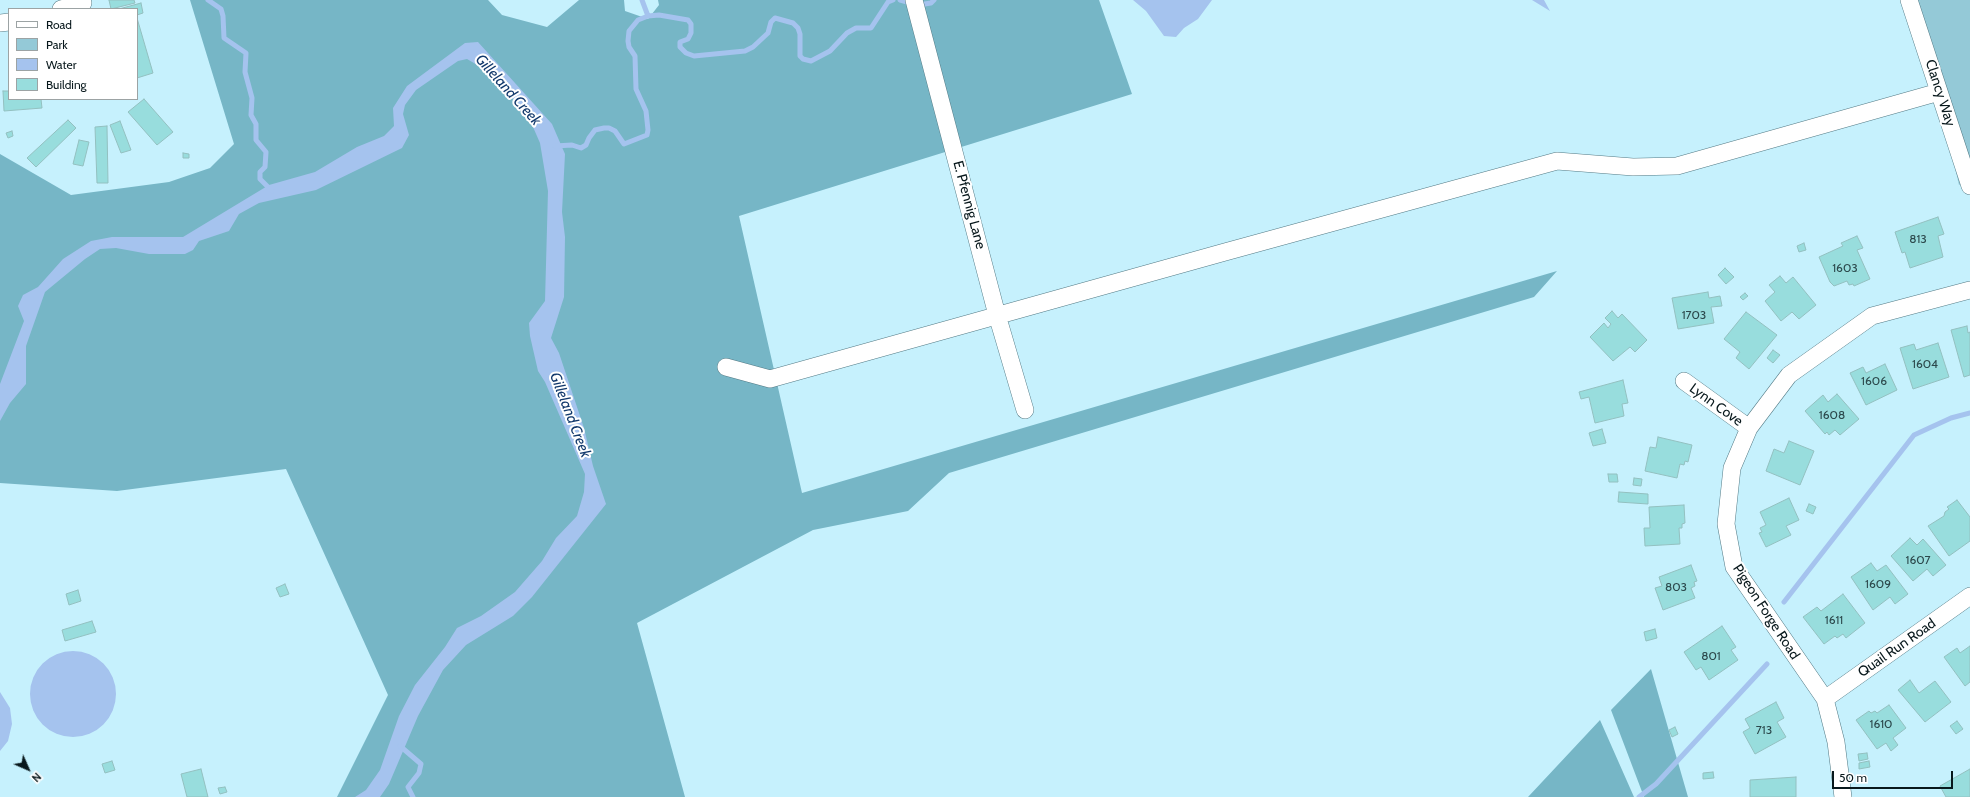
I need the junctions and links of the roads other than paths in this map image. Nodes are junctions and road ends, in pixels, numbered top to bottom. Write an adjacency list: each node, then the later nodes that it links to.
1 (914, 0): 8 (street, E. Pfennig Lane)
2 (1910, 0): 5 (street, Clancy Way)
3 (83, 4): 4 (street)
4 (65, 8)
5 (1940, 92): 6 (street, Clancy Way); 8 (street)
6 (1970, 186)
7 (1970, 290): 12 (street, Pigeon Forge Road)
8 (997, 315): 9 (street); 11 (street, E. Pfennig Lane)
9 (726, 367)
10 (1684, 381): 12 (street, Lynn Cove)
11 (1024, 410)
12 (1749, 428): 14 (street, Pigeon Forge Road)
13 (1970, 596): 14 (street, Quail Run Road)
14 (1824, 699): 15 (street, Pigeon Forge Road)
15 (1843, 797)

